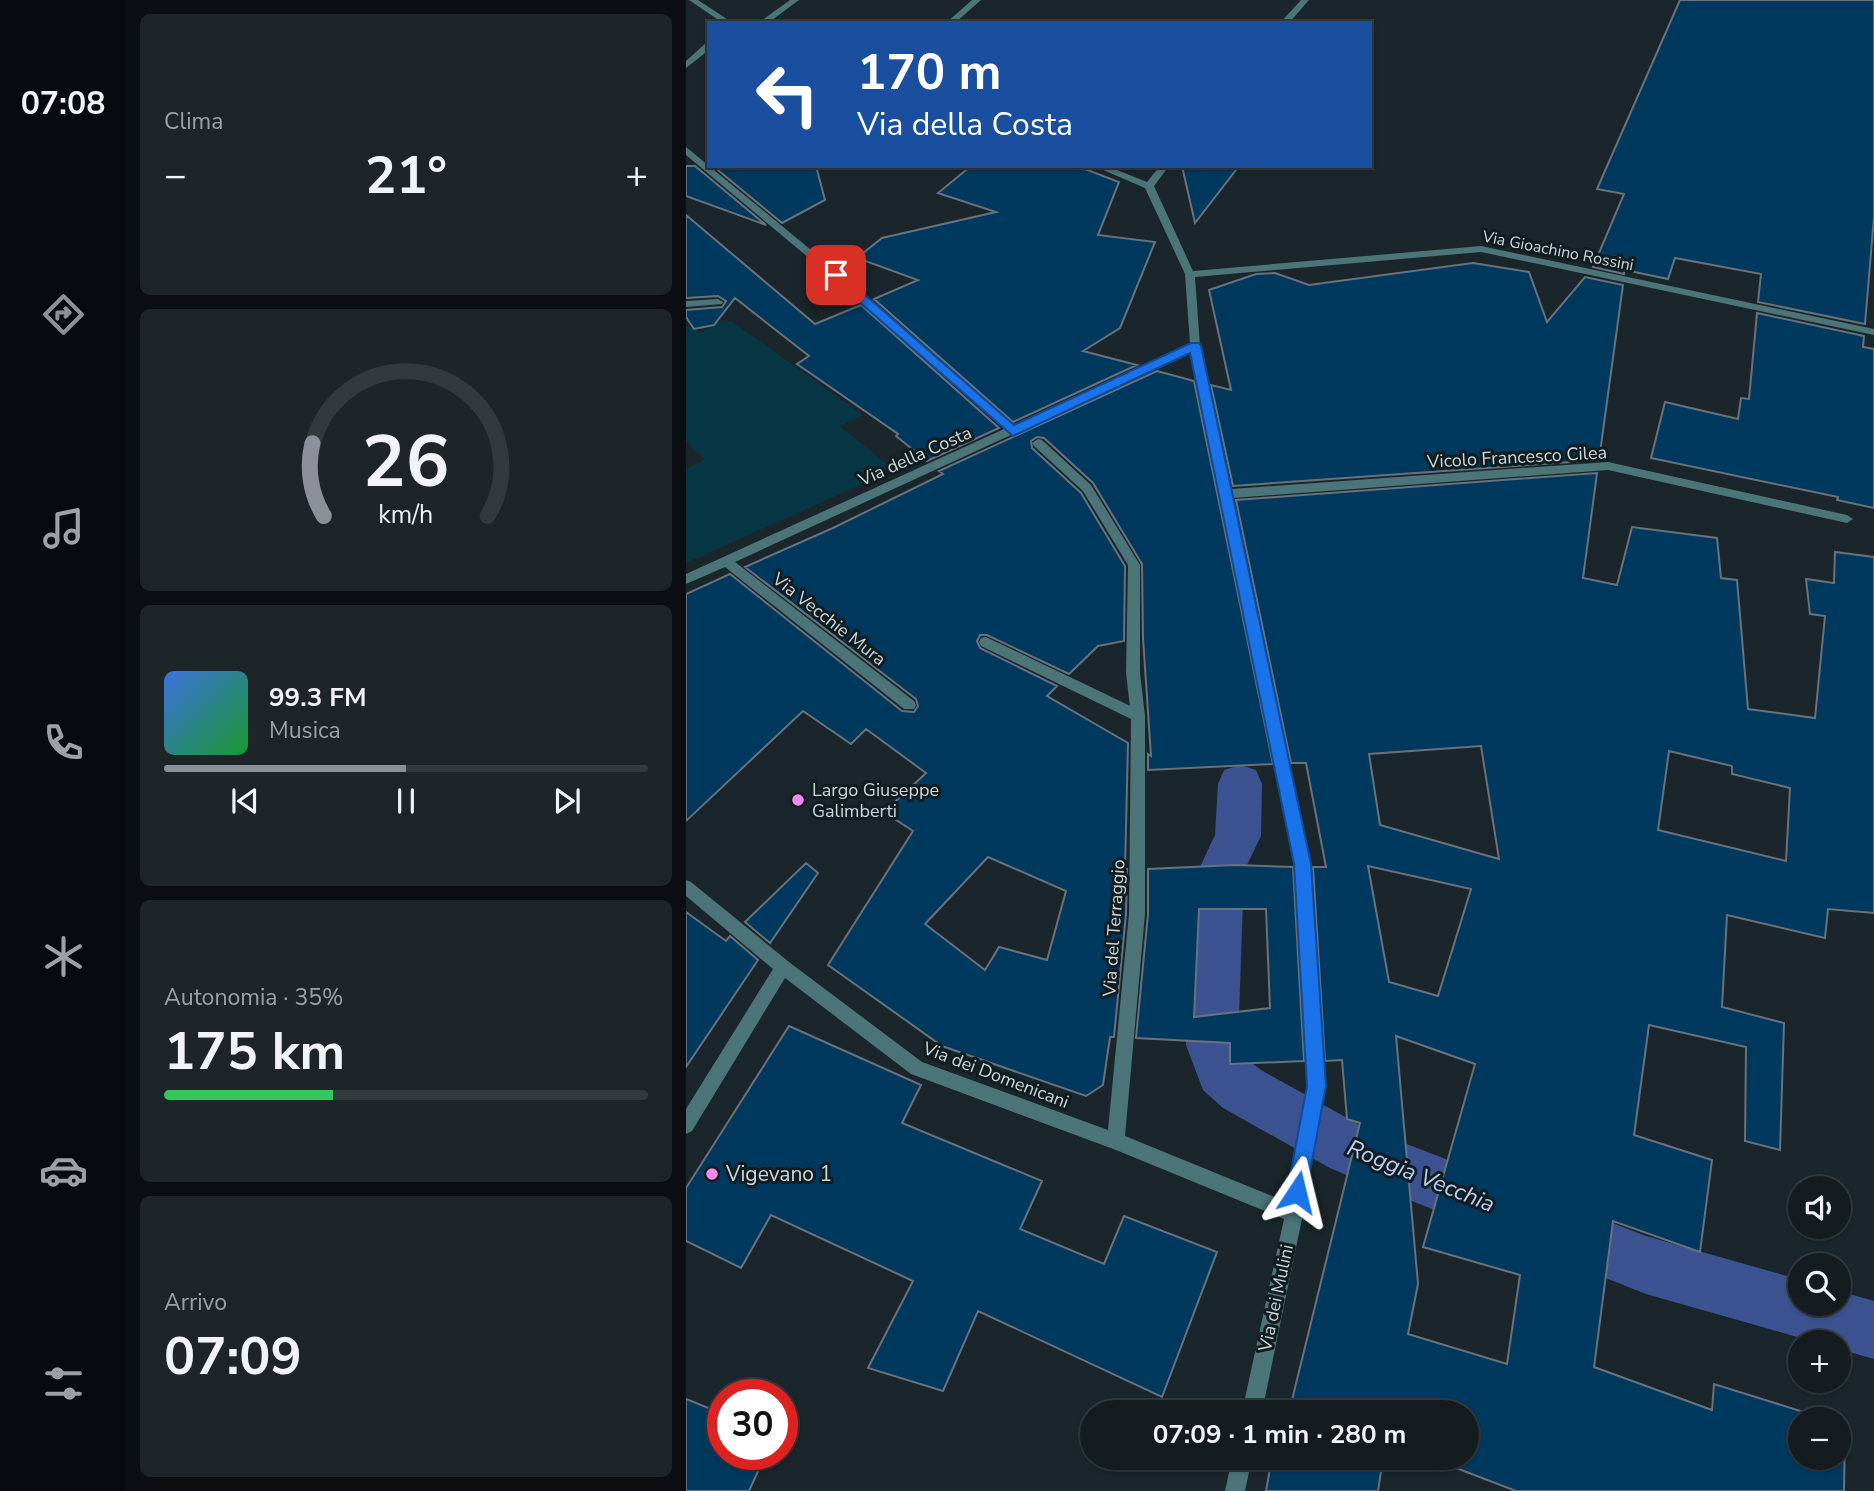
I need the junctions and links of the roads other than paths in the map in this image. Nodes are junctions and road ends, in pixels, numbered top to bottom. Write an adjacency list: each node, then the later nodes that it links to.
1 (693, 0): 5 (street)
2 (795, 0): 6 (street)
3 (977, 0): 7 (street)
4 (1305, 0): 8 (street)
5 (726, 21)
6 (765, 21)
7 (952, 21)
8 (1286, 21)
9 (707, 47): 10 (street)
10 (686, 65)
11 (686, 150): 12 (street)
12 (707, 168)
13 (708, 168): 22 (street)
14 (1103, 168): 16 (street)
15 (1163, 168): 16 (street)
16 (1149, 186): 17 (street)
17 (1190, 274): 20 (street, Via Gioachino Rossini); 21 (street, Via dei Mulini)
18 (718, 302): 19 (street)
19 (686, 304)
20 (1874, 332)
21 (1195, 346): 22 (street, Via della Costa); 24 (street, Via dei Mulini)
22 (1013, 431): 26 (street, Via della Costa)
23 (1038, 443): 30 (street, Via del Terraggio)
24 (1226, 494): 25 (street, Vicolo Francesco Cilea); 35 (street, Via dei Mulini)
25 (1847, 519)
26 (726, 561): 27 (street, Via della Costa); 29 (street, Via Vecchie Mura)
27 (686, 579)
28 (986, 642): 30 (street)
29 (909, 705)
30 (1138, 716): 34 (street, Via del Terraggio)
31 (686, 887): 32 (street, Via dei Domenicani)
32 (783, 967): 33 (street); 34 (street, Via dei Domenicani)
33 (686, 1125)
34 (1116, 1141): 35 (street, Via dei Domenicani)
35 (1294, 1214): 36 (street, Via dei Mulini)
36 (1255, 1400)
37 (1239, 1470): 38 (street)
38 (1235, 1491)

